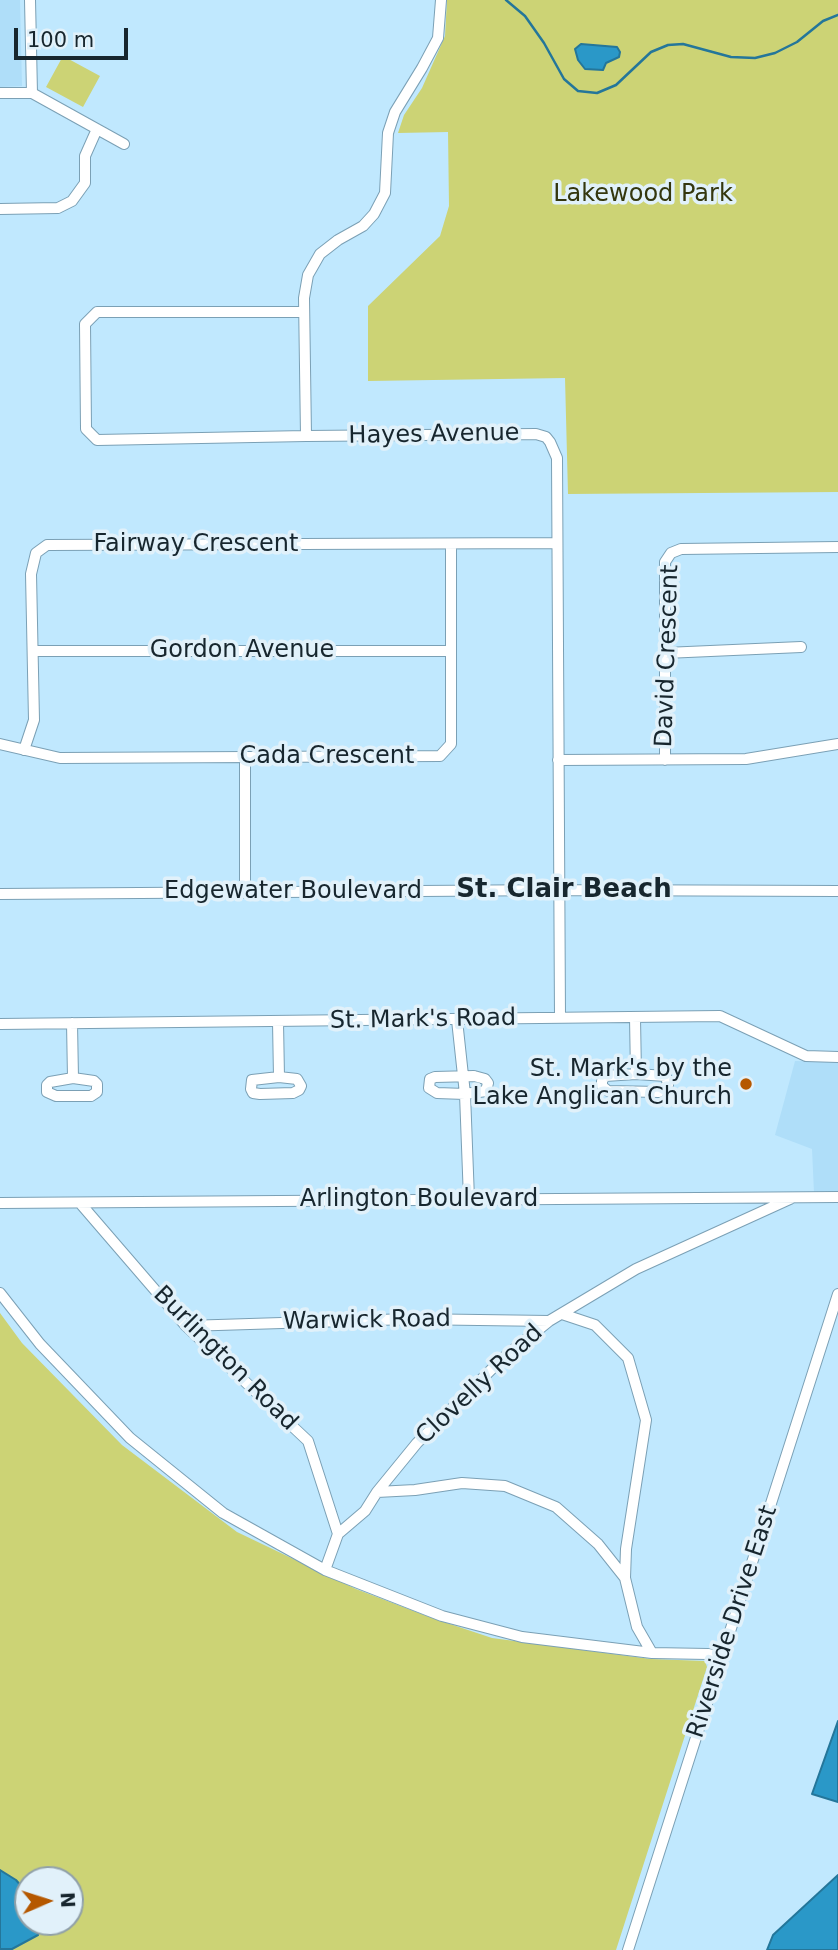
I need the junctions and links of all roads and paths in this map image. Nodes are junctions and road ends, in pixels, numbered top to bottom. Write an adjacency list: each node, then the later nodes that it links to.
1 (30, 0): 4 (street)
2 (441, 0): 8 (street)
3 (0, 93): 4 (street)
4 (32, 93): 5 (street)
5 (97, 129): 6 (street); 7 (street)
6 (124, 144)
7 (0, 209)
8 (304, 312): 9 (street); 9 (street)
9 (306, 436): 10 (street, Hayes Avenue)
10 (557, 543): 11 (street, Fairway Crescent); 22 (street, Hayes Avenue)
11 (451, 545): 14 (street, Fairway Crescent); 15 (street, Cada Crescent)
12 (838, 547): 16 (street, David Crescent)
13 (801, 648): 16 (street)
14 (33, 651): 15 (street, Gordon Avenue); 19 (street, Fairway Crescent)
15 (451, 651): 20 (street, Cada Crescent)
16 (665, 653): 21 (street, David Crescent)
17 (0, 744): 19 (street, Cada Crescent)
18 (838, 744): 21 (street)
19 (24, 750): 20 (street, Cada Crescent)
20 (245, 758): 25 (street)
21 (665, 760): 22 (street)
22 (558, 761): 23 (street, Hayes Avenue)
23 (559, 890): 24 (street, Edgewater Boulevard); 25 (street, Edgewater Boulevard); 27 (street, Hayes Avenue)
24 (838, 891)
25 (245, 893): 26 (street, Edgewater Boulevard)
26 (0, 894)
27 (560, 1018): 28 (street, St. Mark's Road); 29 (street, St. Mark's Road)
28 (635, 1018): 33 (street, St. Mark's Road); 34 (street)
29 (457, 1020): 30 (street, St. Mark's Road); 35 (street)
30 (278, 1022): 31 (street, St. Mark's Road); 36 (street)
31 (72, 1023): 32 (street, St. Mark's Road); 37 (street)
32 (0, 1024)
33 (838, 1057)
34 (636, 1074): 34 (street)
35 (462, 1076): 38 (street); 38 (street); 38 (street)
36 (279, 1077)
37 (73, 1078)
38 (465, 1094): 41 (street)
39 (796, 1196): 40 (street, Arlington Boulevard); 41 (street, Arlington Boulevard); 46 (street, Clovelly Road)
40 (838, 1197)
41 (469, 1199): 43 (street, Arlington Boulevard)
42 (0, 1203): 43 (street, Arlington Boulevard)
43 (80, 1203): 48 (street, Burlington Road)
44 (0, 1293): 53 (street)
45 (838, 1294): 56 (street, Riverside Drive East)
46 (562, 1314): 47 (street, Clovelly Road); 51 (street)
47 (549, 1321): 48 (street, Warwick Road); 49 (street, Clovelly Road)
48 (186, 1326): 50 (street, Burlington Road)
49 (377, 1492): 50 (street, Clovelly Road); 52 (street)
50 (338, 1534): 53 (street, Clovelly Road)
51 (626, 1549): 52 (street); 54 (street)
52 (604, 1553): 54 (street)
53 (325, 1570): 55 (street)
54 (625, 1578): 55 (street)
55 (652, 1653): 56 (street)
56 (722, 1657): 57 (street, Riverside Drive East)
57 (628, 1950)

